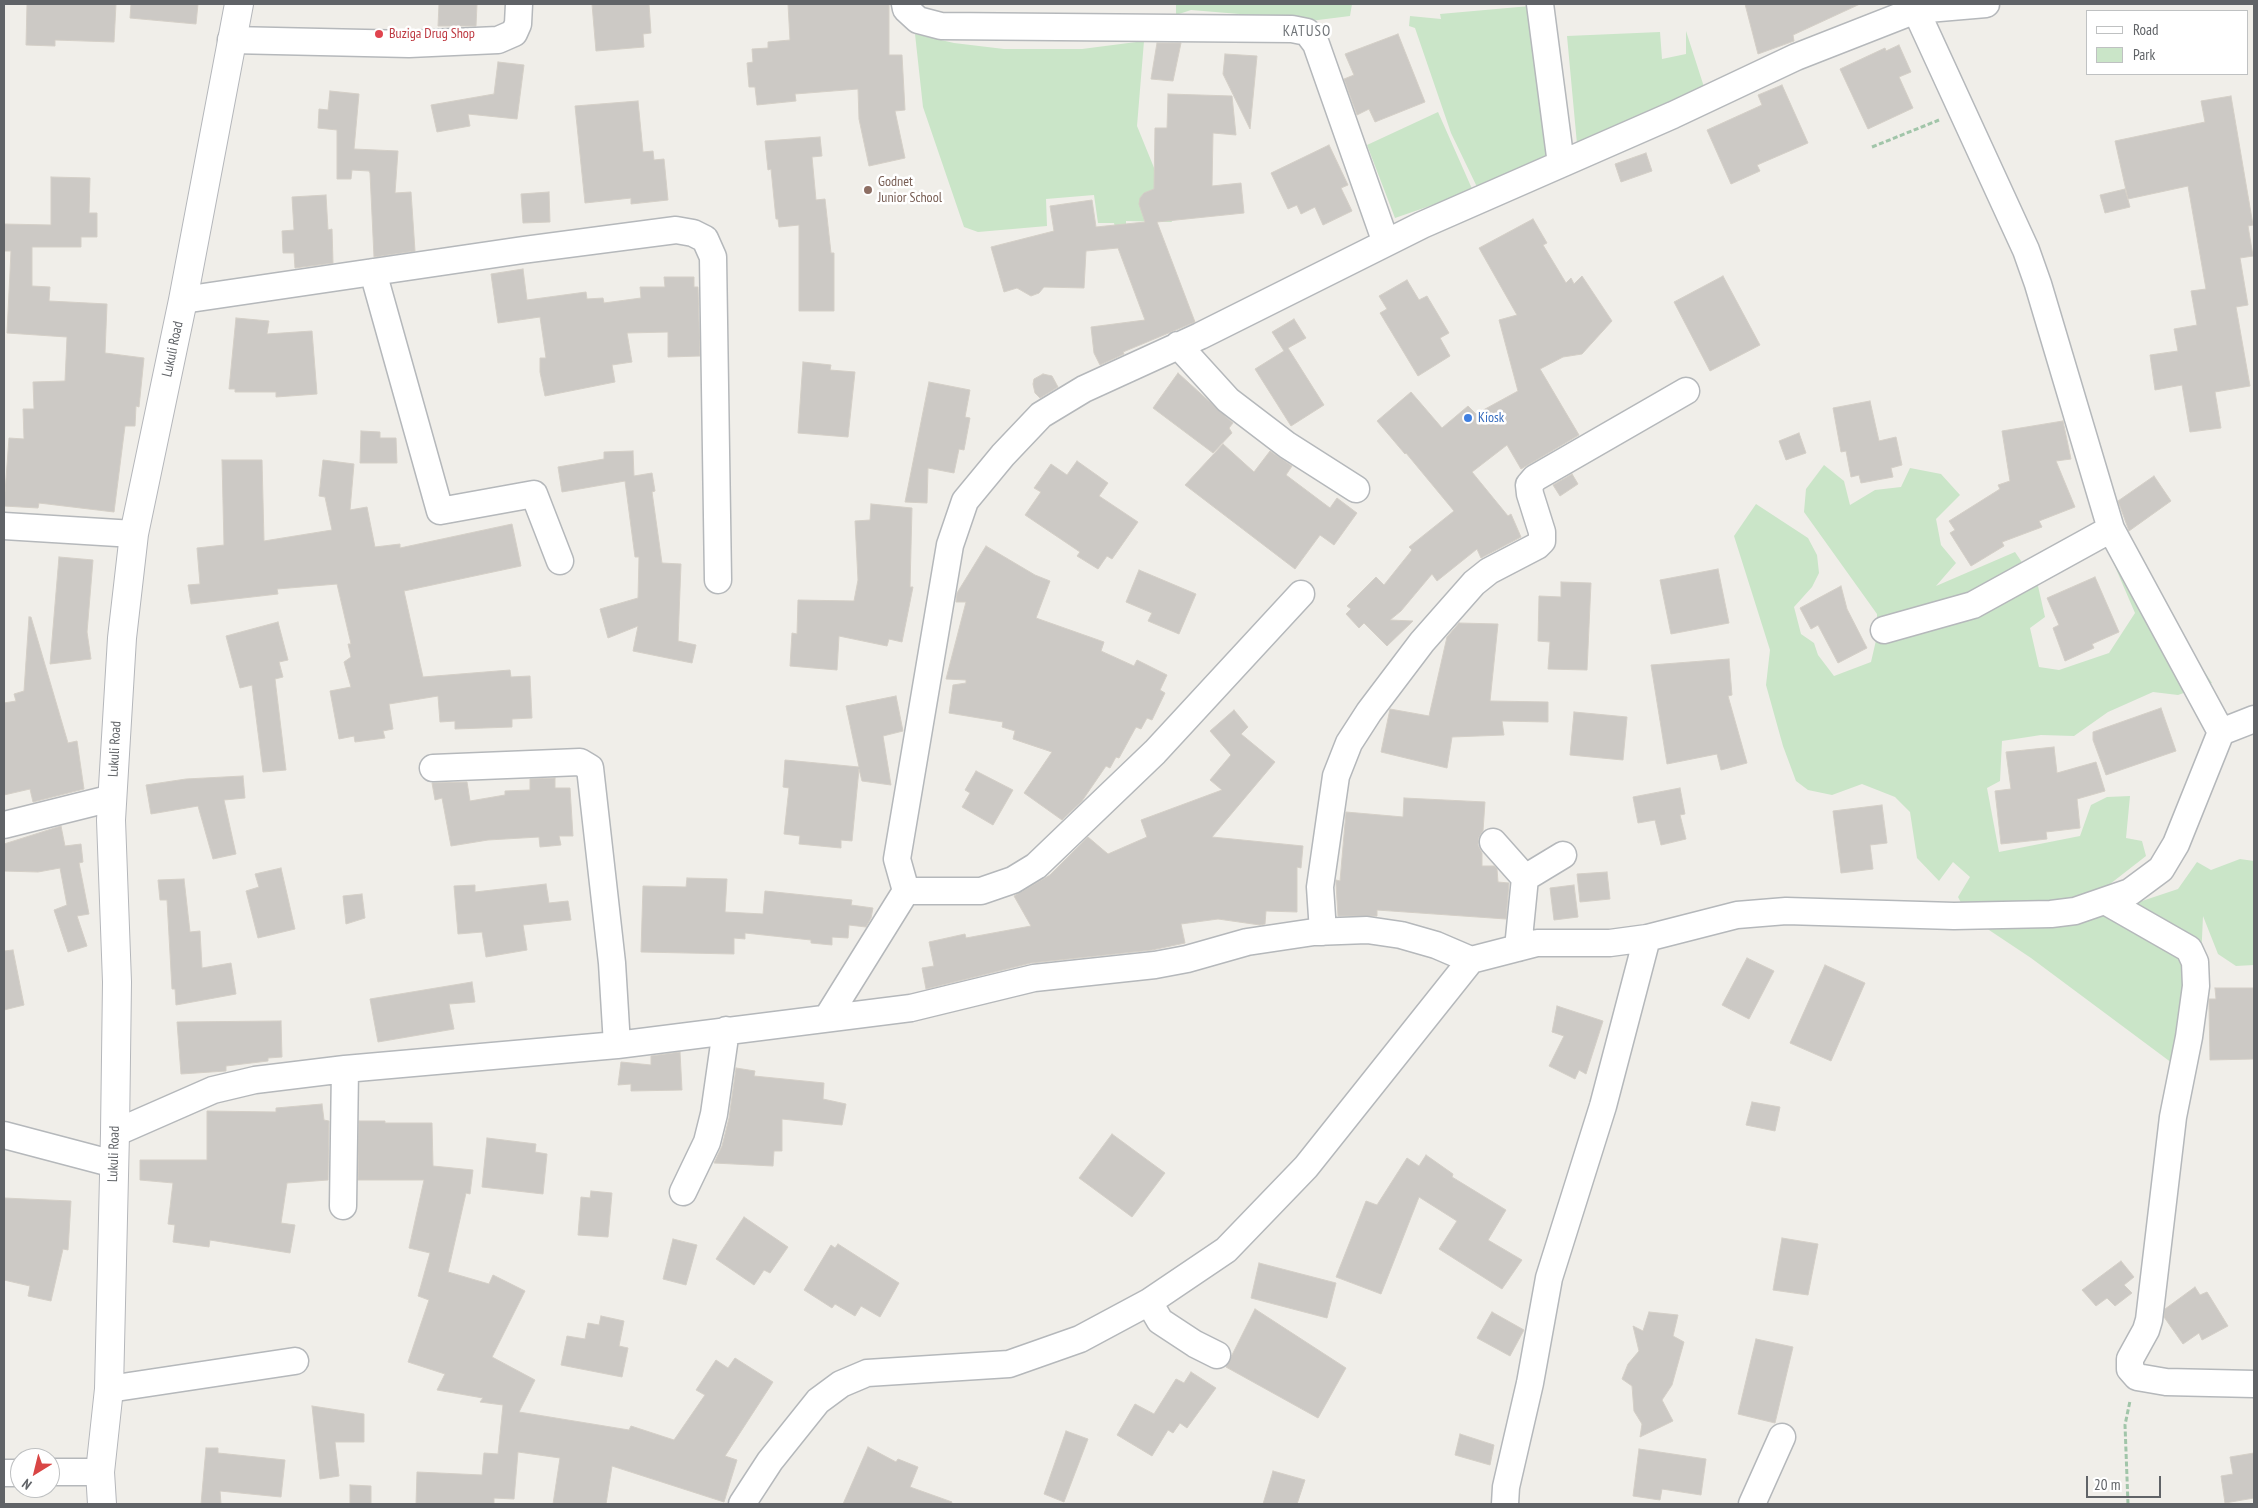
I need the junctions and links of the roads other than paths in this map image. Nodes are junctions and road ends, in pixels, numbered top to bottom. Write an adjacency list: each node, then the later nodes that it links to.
1 (239, 4): 7 (street, Lukuli Road)
2 (519, 4): 7 (street)
3 (905, 4): 9 (street)
4 (1540, 4): 8 (street)
5 (1986, 4): 6 (street)
6 (1915, 7): 8 (street); 16 (street)
7 (231, 40): 11 (street, Lukuli Road)
8 (1562, 164): 9 (street)
9 (1386, 243): 12 (street)
10 (373, 272): 11 (street); 18 (street); 19 (street)
11 (183, 300): 17 (street, Lukuli Road)
12 (1178, 345): 14 (street); 30 (street)
13 (1686, 391): 32 (street)
14 (1356, 489)
15 (4, 526): 17 (street)
16 (2111, 529): 21 (street); 23 (street)
17 (134, 534): 25 (street, Lukuli Road)
18 (560, 561)
19 (718, 580)
20 (1301, 594): 30 (street)
21 (1884, 630)
22 (2254, 719): 23 (street)
23 (2221, 732): 31 (street)
24 (433, 768): 38 (street)
25 (112, 798): 26 (street); 40 (street, Lukuli Road)
26 (4, 825)
27 (1493, 842): 29 (street)
28 (1563, 855): 29 (street)
29 (1525, 878): 34 (street)
30 (906, 891): 36 (street)
31 (2105, 901): 33 (street); 48 (street)
32 (1323, 932): 35 (street); 36 (street)
33 (1647, 938): 34 (street); 55 (street)
34 (1518, 948): 35 (street)
35 (1471, 960): 45 (street)
36 (827, 1018): 37 (street)
37 (726, 1030): 38 (street); 43 (street)
38 (617, 1044): 39 (street)
39 (345, 1069): 40 (street); 44 (street)
40 (115, 1133): 42 (street, Lukuli Road)
41 (4, 1135): 42 (street)
42 (114, 1164): 49 (street, Lukuli Road)
43 (683, 1192)
44 (343, 1206)
45 (1150, 1302): 46 (street); 54 (street)
46 (1218, 1355)
47 (295, 1361): 49 (street)
48 (2254, 1384)
49 (109, 1389): 52 (street, Lukuli Road)
50 (1782, 1437): 56 (street)
51 (60, 1472): 52 (street)
52 (100, 1472): 53 (street, Lukuli Road)
53 (102, 1504)
54 (742, 1504)
55 (1505, 1504)
56 (1752, 1504)

